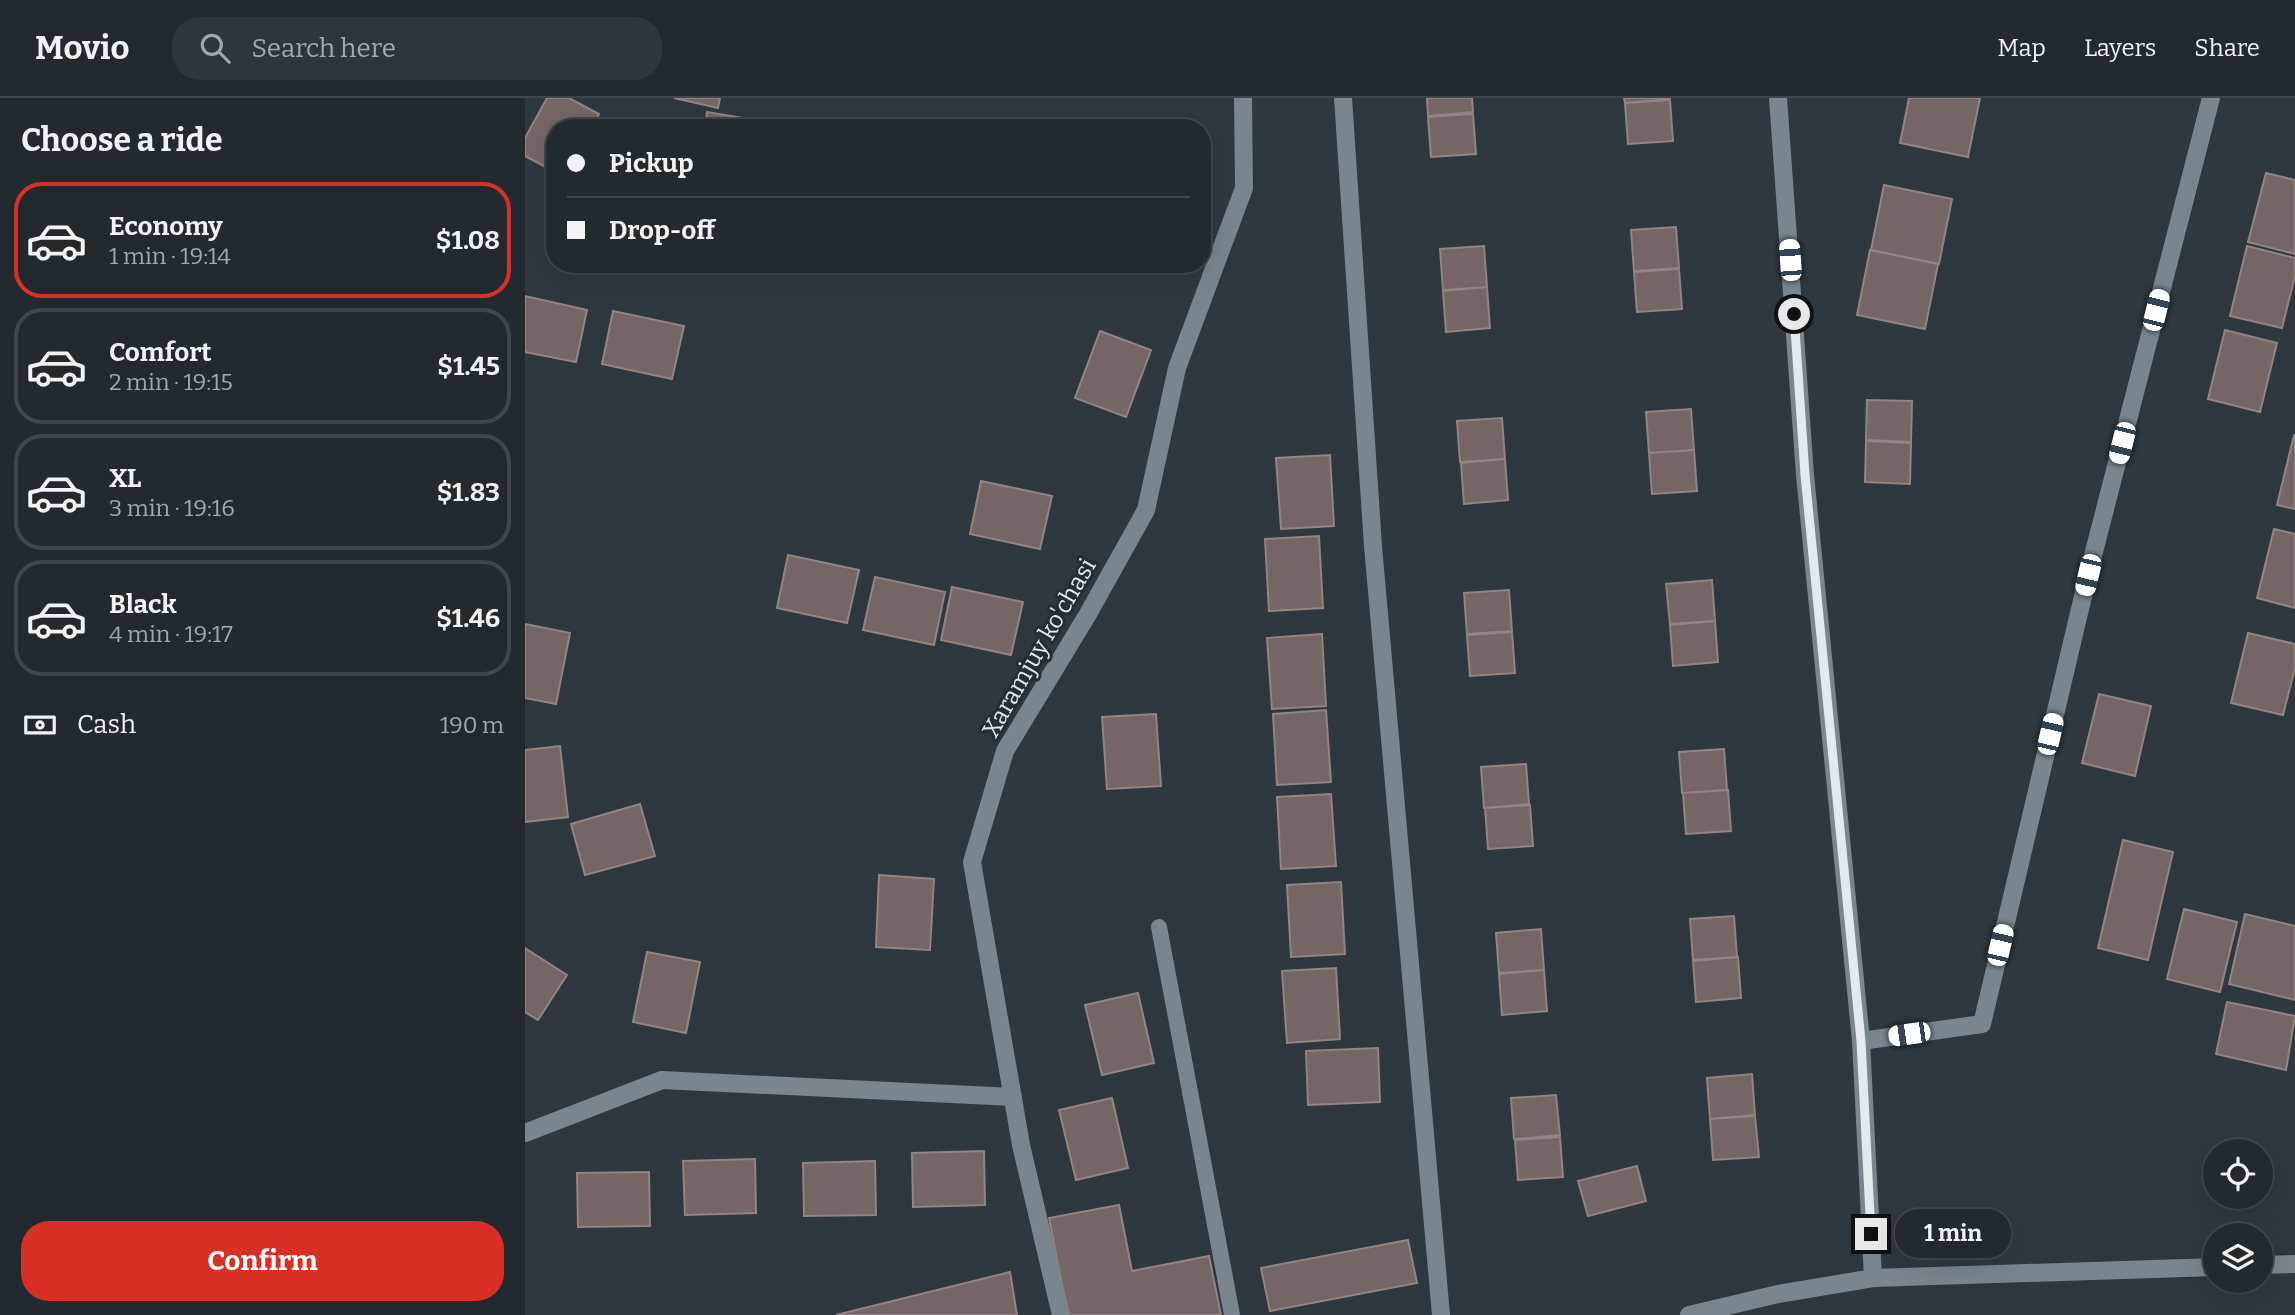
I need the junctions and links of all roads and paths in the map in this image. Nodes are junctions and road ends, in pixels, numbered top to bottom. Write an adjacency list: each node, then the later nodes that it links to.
1 (1243, 98): 7 (street, Xaramjuy ko'chasi)
2 (1343, 98): 15 (street)
3 (1778, 98): 6 (street)
4 (2211, 98): 6 (street)
5 (1159, 927): 14 (lane)
6 (1861, 1041): 12 (street)
7 (1013, 1097): 8 (street); 13 (street, Xaramjuy ko'chasi)
8 (525, 1133)
9 (2295, 1264): 10 (street)
10 (2273, 1265)
11 (2203, 1266): 12 (street)
12 (1873, 1278): 16 (street)
13 (1061, 1315)
14 (1232, 1315)
15 (1441, 1315)
16 (1689, 1315)

